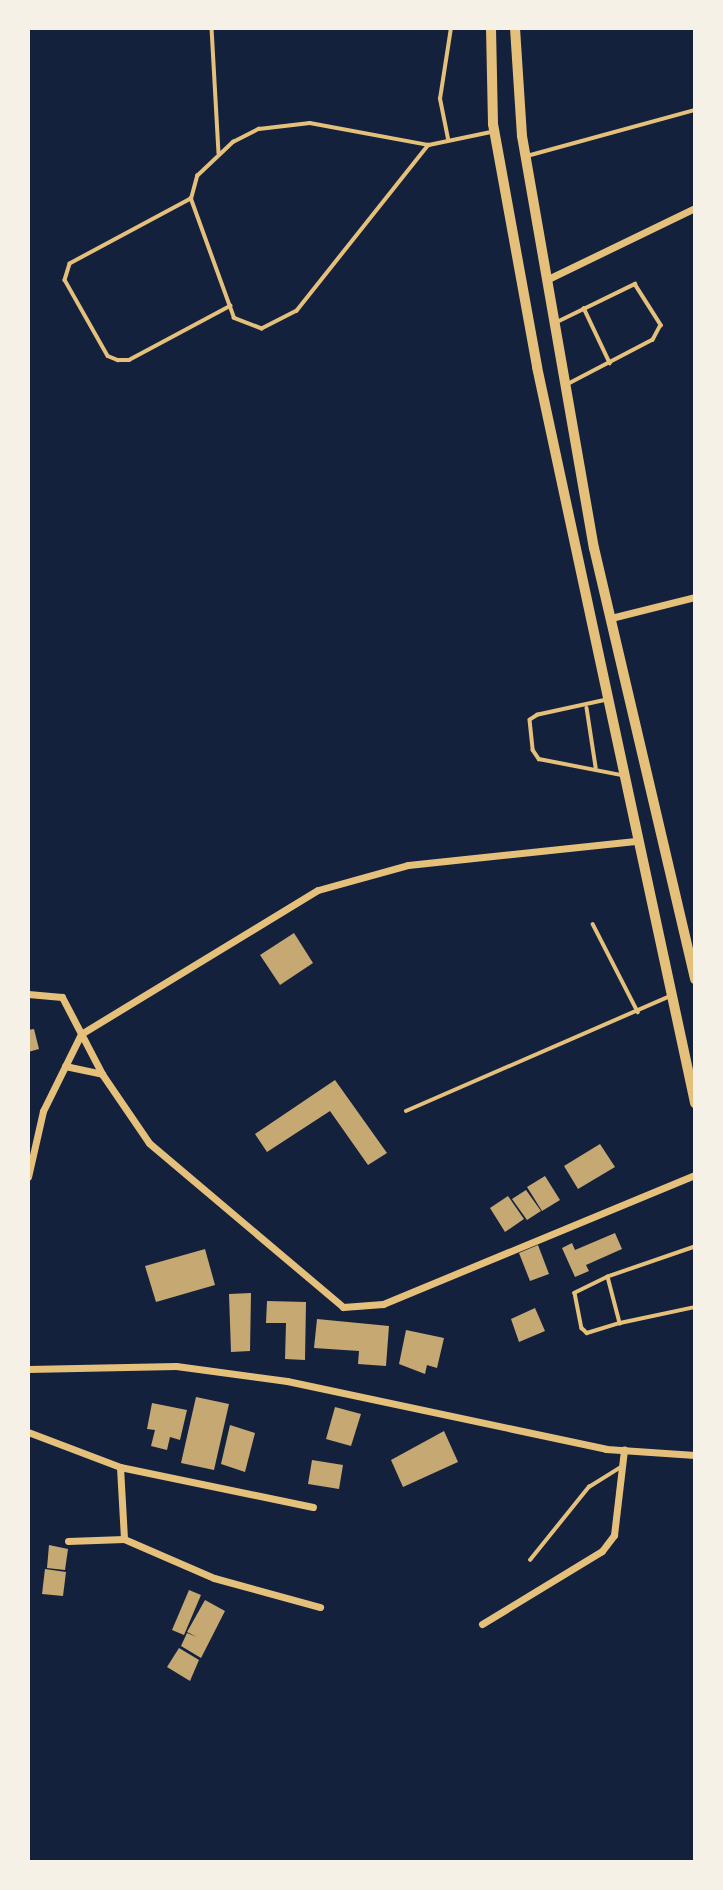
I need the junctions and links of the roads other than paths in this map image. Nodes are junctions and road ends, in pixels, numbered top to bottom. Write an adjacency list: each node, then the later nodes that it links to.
1 (212, 28): 9 (lane)
2 (451, 28): 7 (lane)
3 (491, 28): 6 (main road)
4 (515, 28): 10 (main road)
5 (695, 110): 10 (lane)
6 (495, 131): 7 (lane); 21 (main road)
7 (448, 139): 8 (lane)
8 (429, 145): 9 (lane); 14 (lane)
9 (219, 153): 11 (lane)
10 (525, 157): 13 (main road)
11 (191, 199): 14 (lane); 14 (lane)
12 (695, 208): 13 (street)
13 (545, 281): 16 (main road)
14 (230, 306)
15 (584, 308): 16 (lane); 17 (lane); 17 (lane)
16 (552, 325): 18 (main road)
17 (611, 364): 18 (lane)
18 (564, 386): 20 (main road)
19 (695, 597): 20 (street)
20 (611, 618): 23 (main road)
21 (608, 699): 22 (lane); 24 (main road)
22 (587, 708): 25 (lane); 25 (lane)
23 (633, 714): 24 (main road); 29 (main road)
24 (612, 717): 26 (main road)
25 (597, 767): 26 (lane)
26 (623, 776): 27 (main road)
27 (638, 841): 31 (main road); 33 (street)
28 (593, 924): 32 (lane)
29 (695, 979)
30 (28, 994): 33 (street)
31 (671, 996): 32 (lane); 36 (main road)
32 (638, 1012): 37 (lane)
33 (81, 1034): 34 (street); 35 (street)
34 (65, 1066): 35 (street); 39 (street)
35 (102, 1074): 38 (street)
36 (695, 1103)
37 (405, 1111)
38 (695, 1175)
39 (28, 1177)
40 (695, 1247): 41 (lane)
41 (608, 1277): 43 (lane); 43 (lane)
42 (695, 1307): 43 (lane)
43 (620, 1323)
44 (28, 1369): 46 (street)
45 (28, 1433): 48 (street)
46 (624, 1450): 47 (street); 49 (street)
47 (695, 1455)
48 (120, 1466): 50 (street); 51 (street)
49 (622, 1467): 53 (lane); 55 (street)
50 (313, 1507)
51 (124, 1539): 52 (street); 54 (street)
52 (68, 1541)
53 (530, 1560)
54 (320, 1607)
55 (482, 1624)

